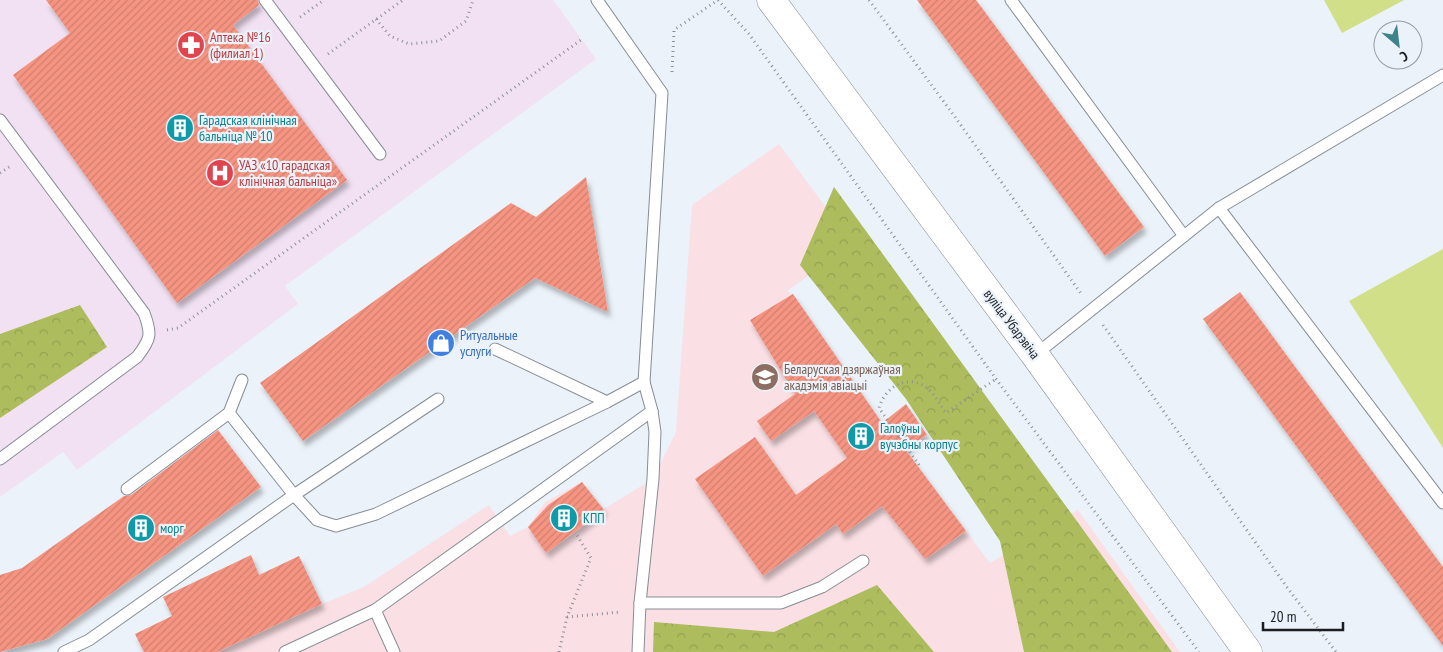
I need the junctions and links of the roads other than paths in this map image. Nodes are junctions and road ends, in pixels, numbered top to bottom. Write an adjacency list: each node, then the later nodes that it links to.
1 (265, 0): 7 (lane)
2 (597, 0): 13 (lane)
3 (771, 0): 11 (main road, вуліца Убарэвіча)
4 (1011, 0): 9 (lane)
5 (1443, 75): 8 (lane)
6 (0, 120): 18 (lane)
7 (380, 154)
8 (1219, 208): 9 (lane); 21 (lane)
9 (1184, 236): 11 (lane)
10 (496, 349): 15 (lane)
11 (1035, 355): 29 (main road, вуліца Убарэвіча)
12 (242, 380): 17 (lane)
13 (644, 382): 15 (lane); 16 (lane)
14 (438, 399): 20 (lane)
15 (607, 402): 20 (lane)
16 (652, 411): 23 (lane); 24 (lane)
17 (229, 413): 19 (lane); 20 (lane)
18 (0, 459)
19 (127, 489)
20 (294, 495): 25 (lane)
21 (1443, 502)
22 (863, 561): 23 (lane)
23 (640, 606): 28 (lane)
24 (375, 610): 26 (lane); 27 (lane)
25 (64, 652)
26 (285, 652)
27 (394, 652)
28 (638, 652)
29 (1248, 652)

